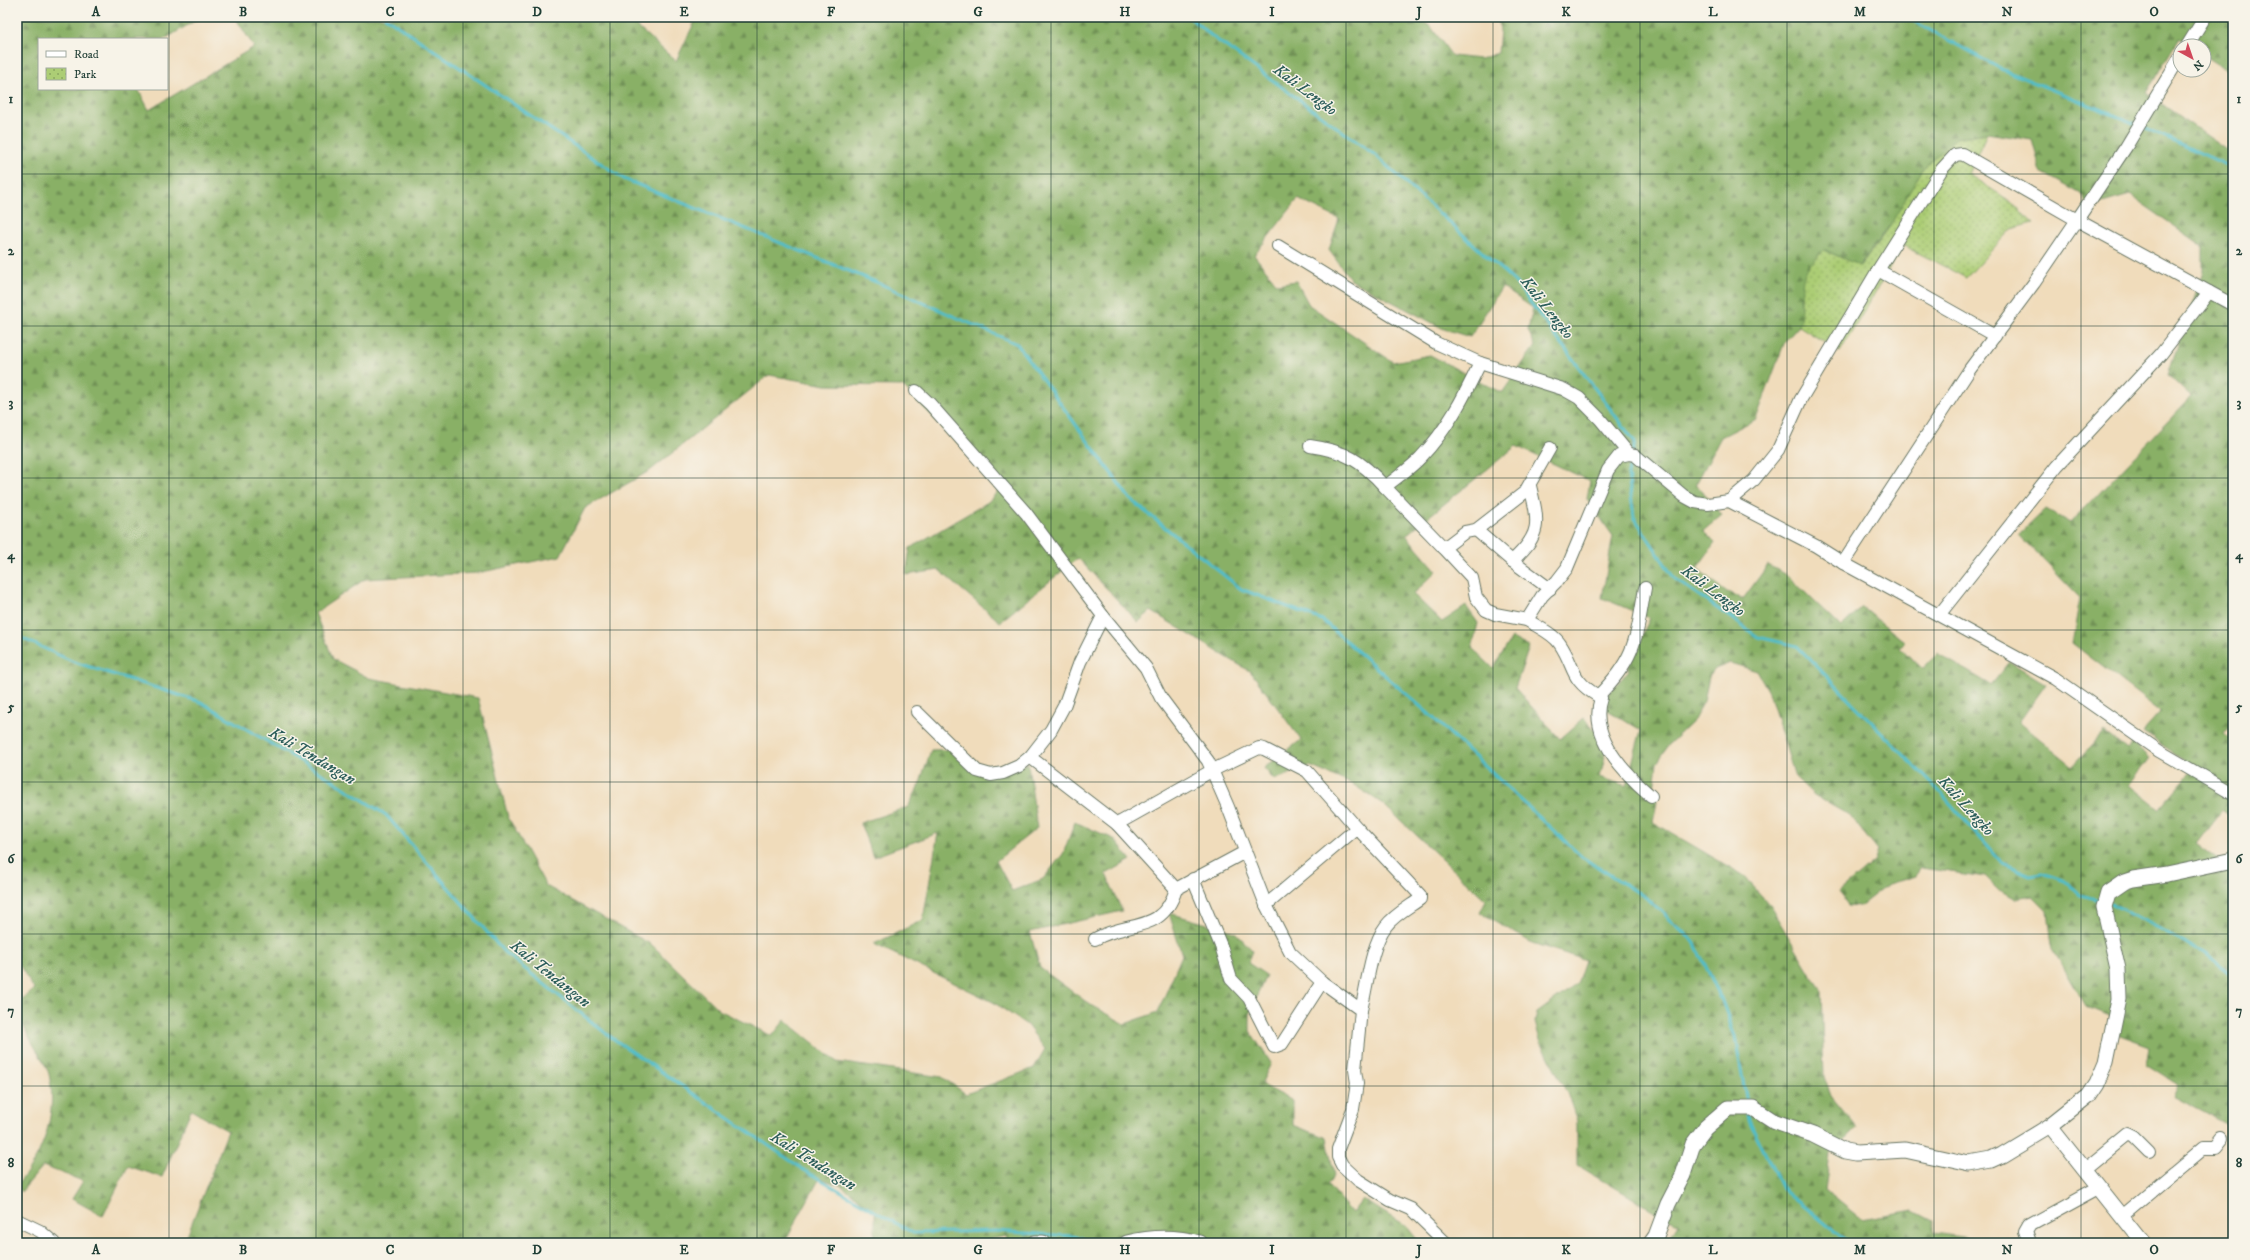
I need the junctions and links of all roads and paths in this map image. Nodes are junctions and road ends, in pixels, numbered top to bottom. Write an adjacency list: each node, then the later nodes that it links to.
1 (2205, 17): 2 (street)
2 (2192, 38)
3 (2172, 70): 4 (street)
4 (2077, 220): 6 (street); 7 (street); 9 (street)
5 (1278, 246): 10 (street)
6 (1878, 270): 9 (street); 17 (street)
7 (2209, 292): 8 (street); 24 (street)
8 (2233, 305)
9 (1995, 336): 21 (street)
10 (1480, 363): 14 (street); 16 (street)
11 (916, 391): 25 (street)
12 (1310, 446): 16 (street)
13 (1550, 448): 15 (street)
14 (1631, 455): 17 (street); 23 (street)
15 (1530, 486): 18 (street); 20 (street)
16 (1385, 487): 19 (street)
17 (1729, 501): 21 (street)
18 (1476, 530): 19 (street); 20 (street)
19 (1444, 548): 26 (street)
20 (1512, 561): 23 (street)
21 (1843, 563): 24 (street)
22 (1644, 588): 27 (street)
23 (1550, 589): 26 (street)
24 (1939, 615): 31 (street)
25 (1103, 616): 29 (street); 30 (street)
26 (1527, 620): 27 (street)
27 (1598, 696): 32 (street)
28 (917, 712): 29 (street)
29 (1030, 757): 33 (street)
30 (1213, 770): 33 (street); 34 (street); 35 (street)
31 (2233, 794)
32 (1650, 796)
33 (1117, 824): 38 (street)
34 (1357, 828): 39 (street); 42 (street)
35 (1245, 852): 37 (street); 39 (street)
36 (2233, 860): 43 (street)
37 (1192, 879): 38 (street); 41 (street)
38 (1176, 889): 40 (street)
39 (1266, 905): 41 (street)
40 (1095, 939)
41 (1322, 982): 42 (street)
42 (1361, 1010): 55 (street)
43 (2050, 1126): 46 (street); 56 (street)
44 (2221, 1141): 48 (street)
45 (2149, 1152): 46 (street)
46 (2084, 1170): 47 (street)
47 (2098, 1188): 48 (street); 57 (street)
48 (2122, 1217): 58 (street)
49 (17, 1220): 50 (street)
50 (54, 1243)
51 (1035, 1243): 52 (street)
52 (1043, 1243)
53 (1127, 1243): 54 (street)
54 (1199, 1243)
55 (1446, 1243)
56 (1651, 1243)
57 (2030, 1243)
58 (2144, 1243)

